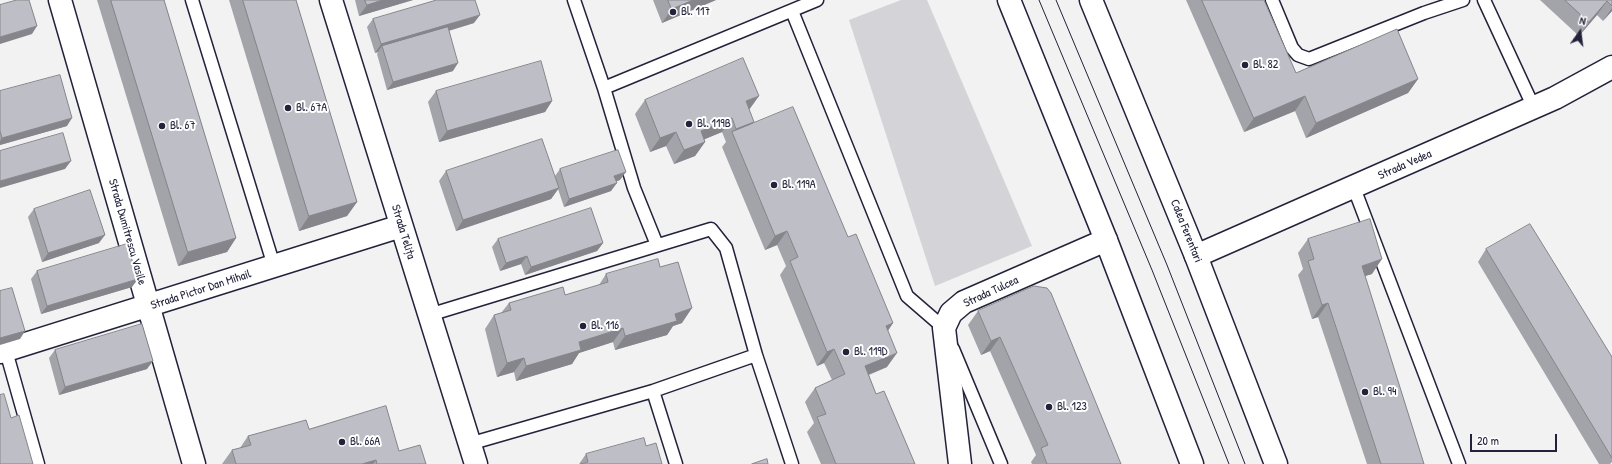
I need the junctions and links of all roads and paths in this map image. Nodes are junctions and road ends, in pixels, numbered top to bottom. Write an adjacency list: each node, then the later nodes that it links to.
1 (60, 0): 21 (street, Strada Dumitrescu Vasile)
2 (192, 0): 20 (lane)
3 (331, 0): 16 (street, Strada Telița)
4 (574, 0): 13 (lane)
5 (817, 0): 11 (lane)
6 (1009, 0): 17 (street)
7 (1091, 0): 19 (street, Calea Ferentari)
8 (1272, 0): 9 (lane)
9 (1463, 0)
10 (1484, 0): 14 (lane)
11 (792, 11): 13 (lane); 23 (lane)
12 (1612, 67): 14 (street, Strada Vedea)
13 (604, 88): 18 (lane)
14 (1534, 108): 15 (street, Strada Vedea)
15 (1354, 188): 19 (street, Strada Vedea); 36 (lane)
16 (401, 226): 20 (street, Strada Pictor Dan Mihail); 22 (street, Strada Telița)
17 (1106, 240): 23 (street, Strada Tulcea); 34 (street)
18 (657, 245): 22 (lane); 25 (lane)
19 (1196, 256): 35 (street, Calea Ferentari)
20 (274, 266): 21 (street, Strada Pictor Dan Mihail)
21 (149, 306): 24 (street, Strada Pictor Dan Mihail); 29 (street, Strada Dumitrescu Vasile)
22 (429, 315): 27 (street, Strada Telița)
23 (944, 328): 32 (street); 33 (lane)
24 (3, 352): 28 (lane)
25 (756, 356): 26 (lane); 31 (lane)
26 (653, 391): 27 (lane); 30 (lane)
27 (472, 454)
28 (38, 464)
29 (194, 464)
30 (676, 464)
31 (792, 464)
32 (960, 464)
33 (1002, 464)
34 (1192, 464)
35 (1276, 464)
36 (1459, 464)

